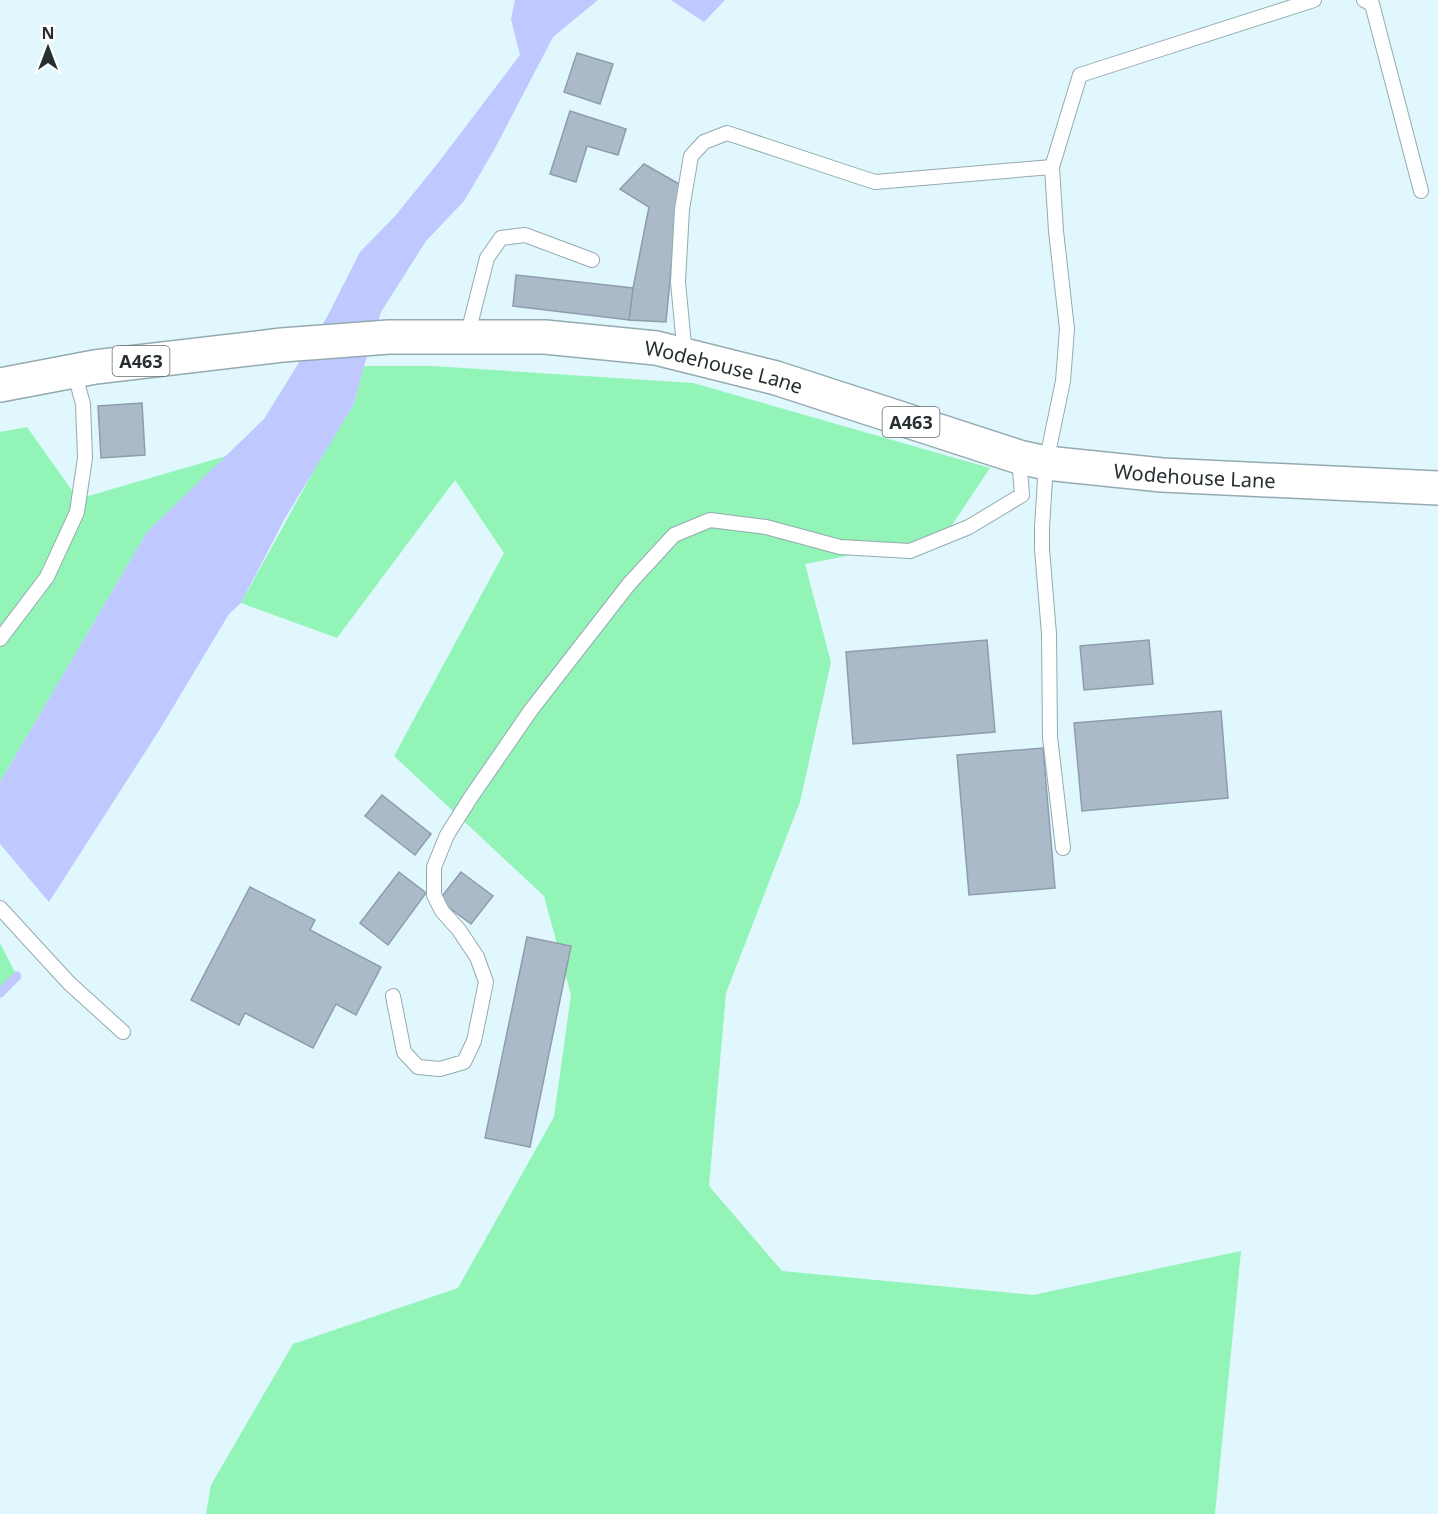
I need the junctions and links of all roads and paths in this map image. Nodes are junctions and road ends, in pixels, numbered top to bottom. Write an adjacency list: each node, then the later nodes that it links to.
1 (1314, 0): 3 (lane)
2 (1364, 0): 4 (lane)
3 (1052, 167): 7 (lane); 10 (lane)
4 (1422, 191)
5 (592, 260): 6 (lane)
6 (467, 337): 7 (main road, Wodehouse Lane / A463); 8 (main road, Wodehouse Lane / A463)
7 (685, 356): 10 (main road, Wodehouse Lane / A463)
8 (74, 371): 9 (main road, Wodehouse Lane / A463); 12 (lane)
9 (0, 385)
10 (1033, 460): 11 (main road, Wodehouse Lane / A463); 13 (lane); 15 (lane)
11 (1438, 488)
12 (0, 639)
13 (1063, 848)
14 (0, 908): 16 (lane)
15 (393, 996)
16 (123, 1032)

